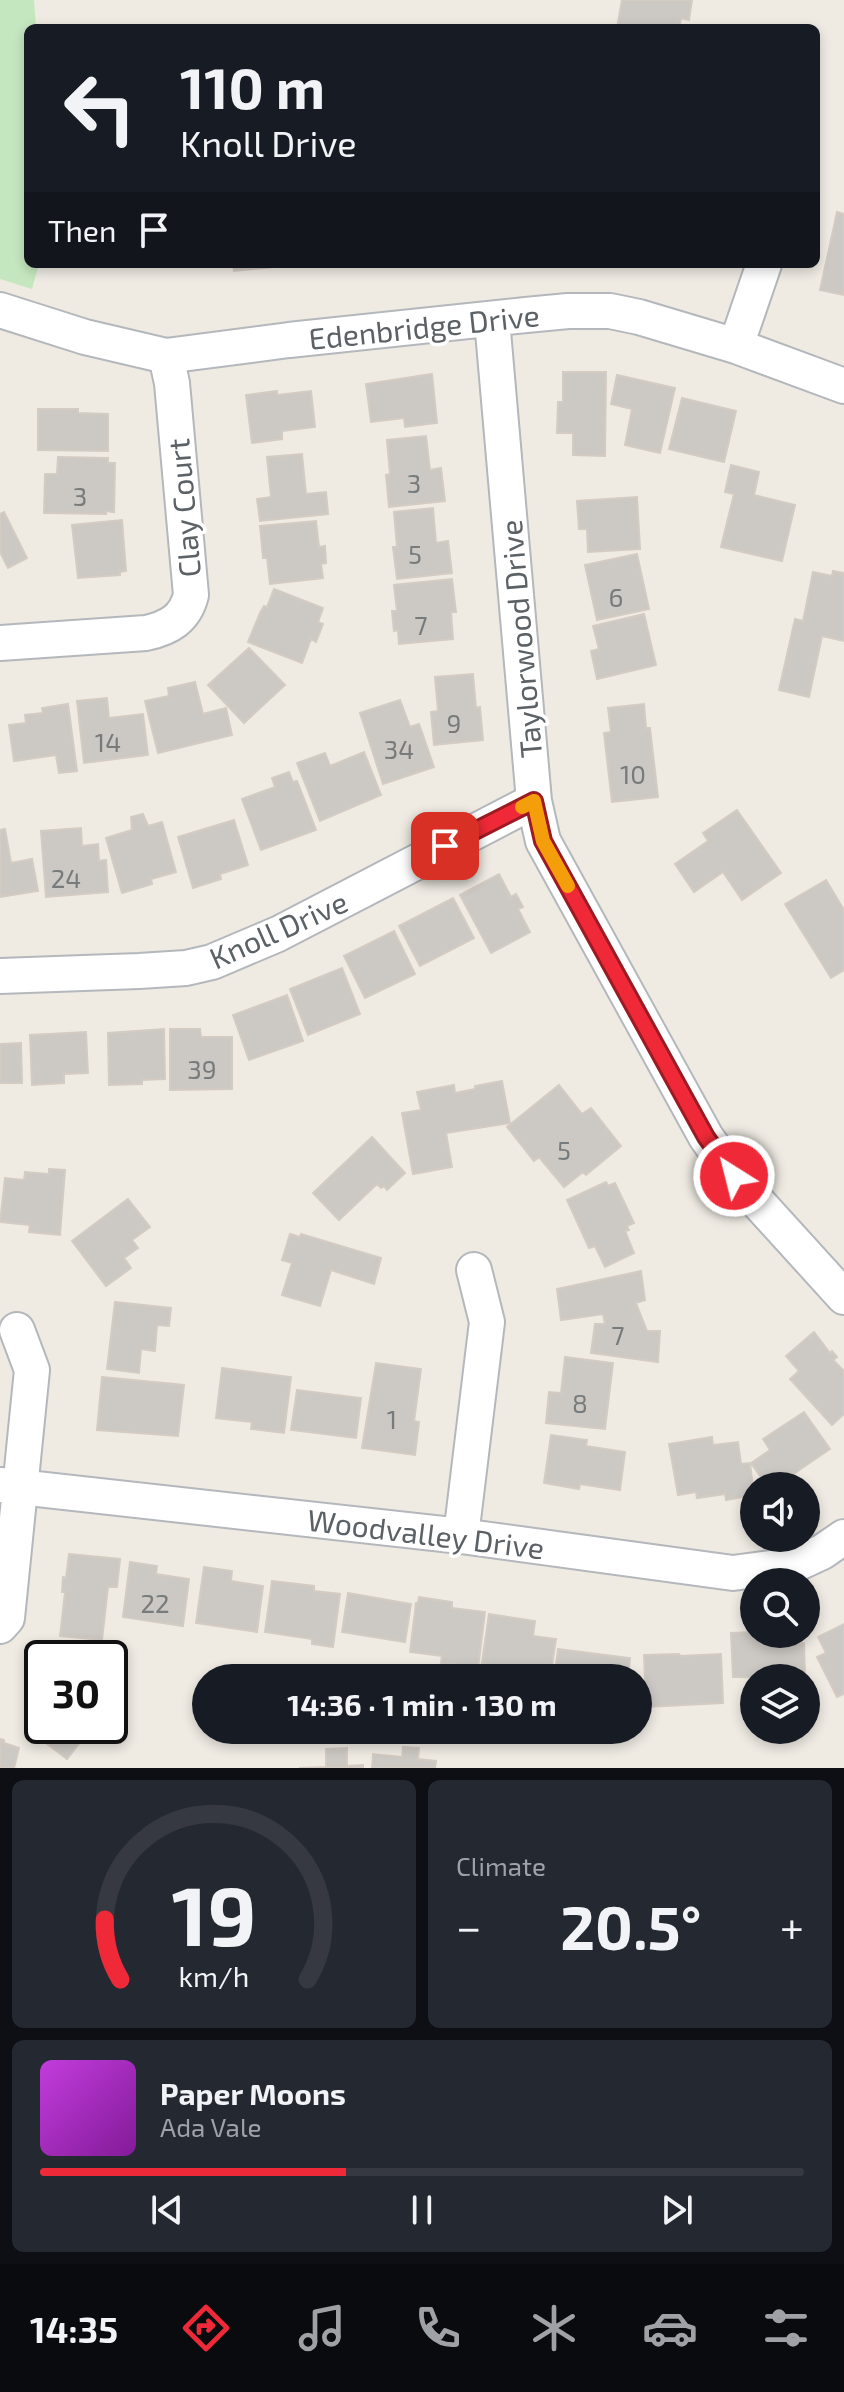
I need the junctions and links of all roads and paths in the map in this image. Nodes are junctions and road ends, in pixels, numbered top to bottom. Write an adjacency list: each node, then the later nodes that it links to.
1 (763, 268): 4 (street)
2 (0, 310): 5 (street, Edenbridge Drive)
3 (492, 320): 4 (street, Edenbridge Drive); 5 (street, Edenbridge Drive); 8 (street, Taylorwood Drive)
4 (736, 346): 6 (street, Edenbridge Drive)
5 (166, 356): 7 (street, Clay Court)
6 (844, 386)
7 (0, 643)
8 (534, 801): 9 (street, Knoll Drive); 11 (street, Taylorwood Drive)
9 (0, 976)
10 (474, 1270): 14 (street)
11 (844, 1297)
12 (17, 1330): 13 (street)
13 (10, 1486): 14 (street, Woodvalley Drive); 16 (street)
14 (461, 1536): 15 (street, Woodvalley Drive)
15 (844, 1537)
16 (0, 1626)

